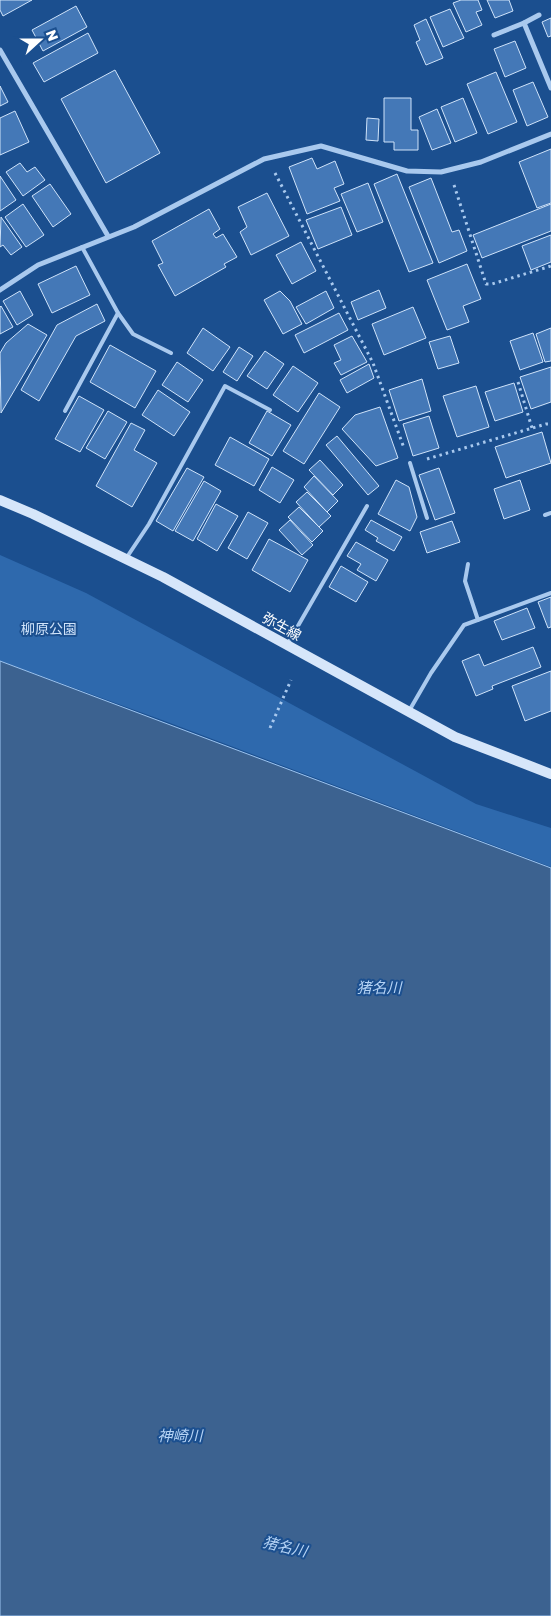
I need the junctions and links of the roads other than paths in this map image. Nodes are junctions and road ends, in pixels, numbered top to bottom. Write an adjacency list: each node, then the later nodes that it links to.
1 (539, 15): 2 (street)
2 (524, 23): 3 (street); 5 (street)
3 (494, 35)
4 (0, 50): 7 (street)
5 (551, 88)
6 (551, 134): 7 (street)
7 (108, 236): 8 (street)
8 (82, 247): 9 (street); 10 (lane)
9 (0, 290)
10 (118, 313): 11 (lane); 13 (lane)
11 (171, 353)
12 (270, 410): 20 (lane)
13 (65, 411)
14 (410, 463): 19 (lane)
15 (0, 500): 20 (street, 弥生線)
16 (367, 506): 24 (lane)
17 (551, 513): 18 (lane)
18 (545, 515)
19 (427, 518)
20 (126, 559): 24 (street, 弥生線)
21 (468, 564): 23 (lane)
22 (551, 593): 23 (lane)
23 (478, 620): 25 (lane)
24 (287, 645): 25 (street, 弥生線)
25 (409, 712): 26 (street, 弥生線)
26 (551, 774)

